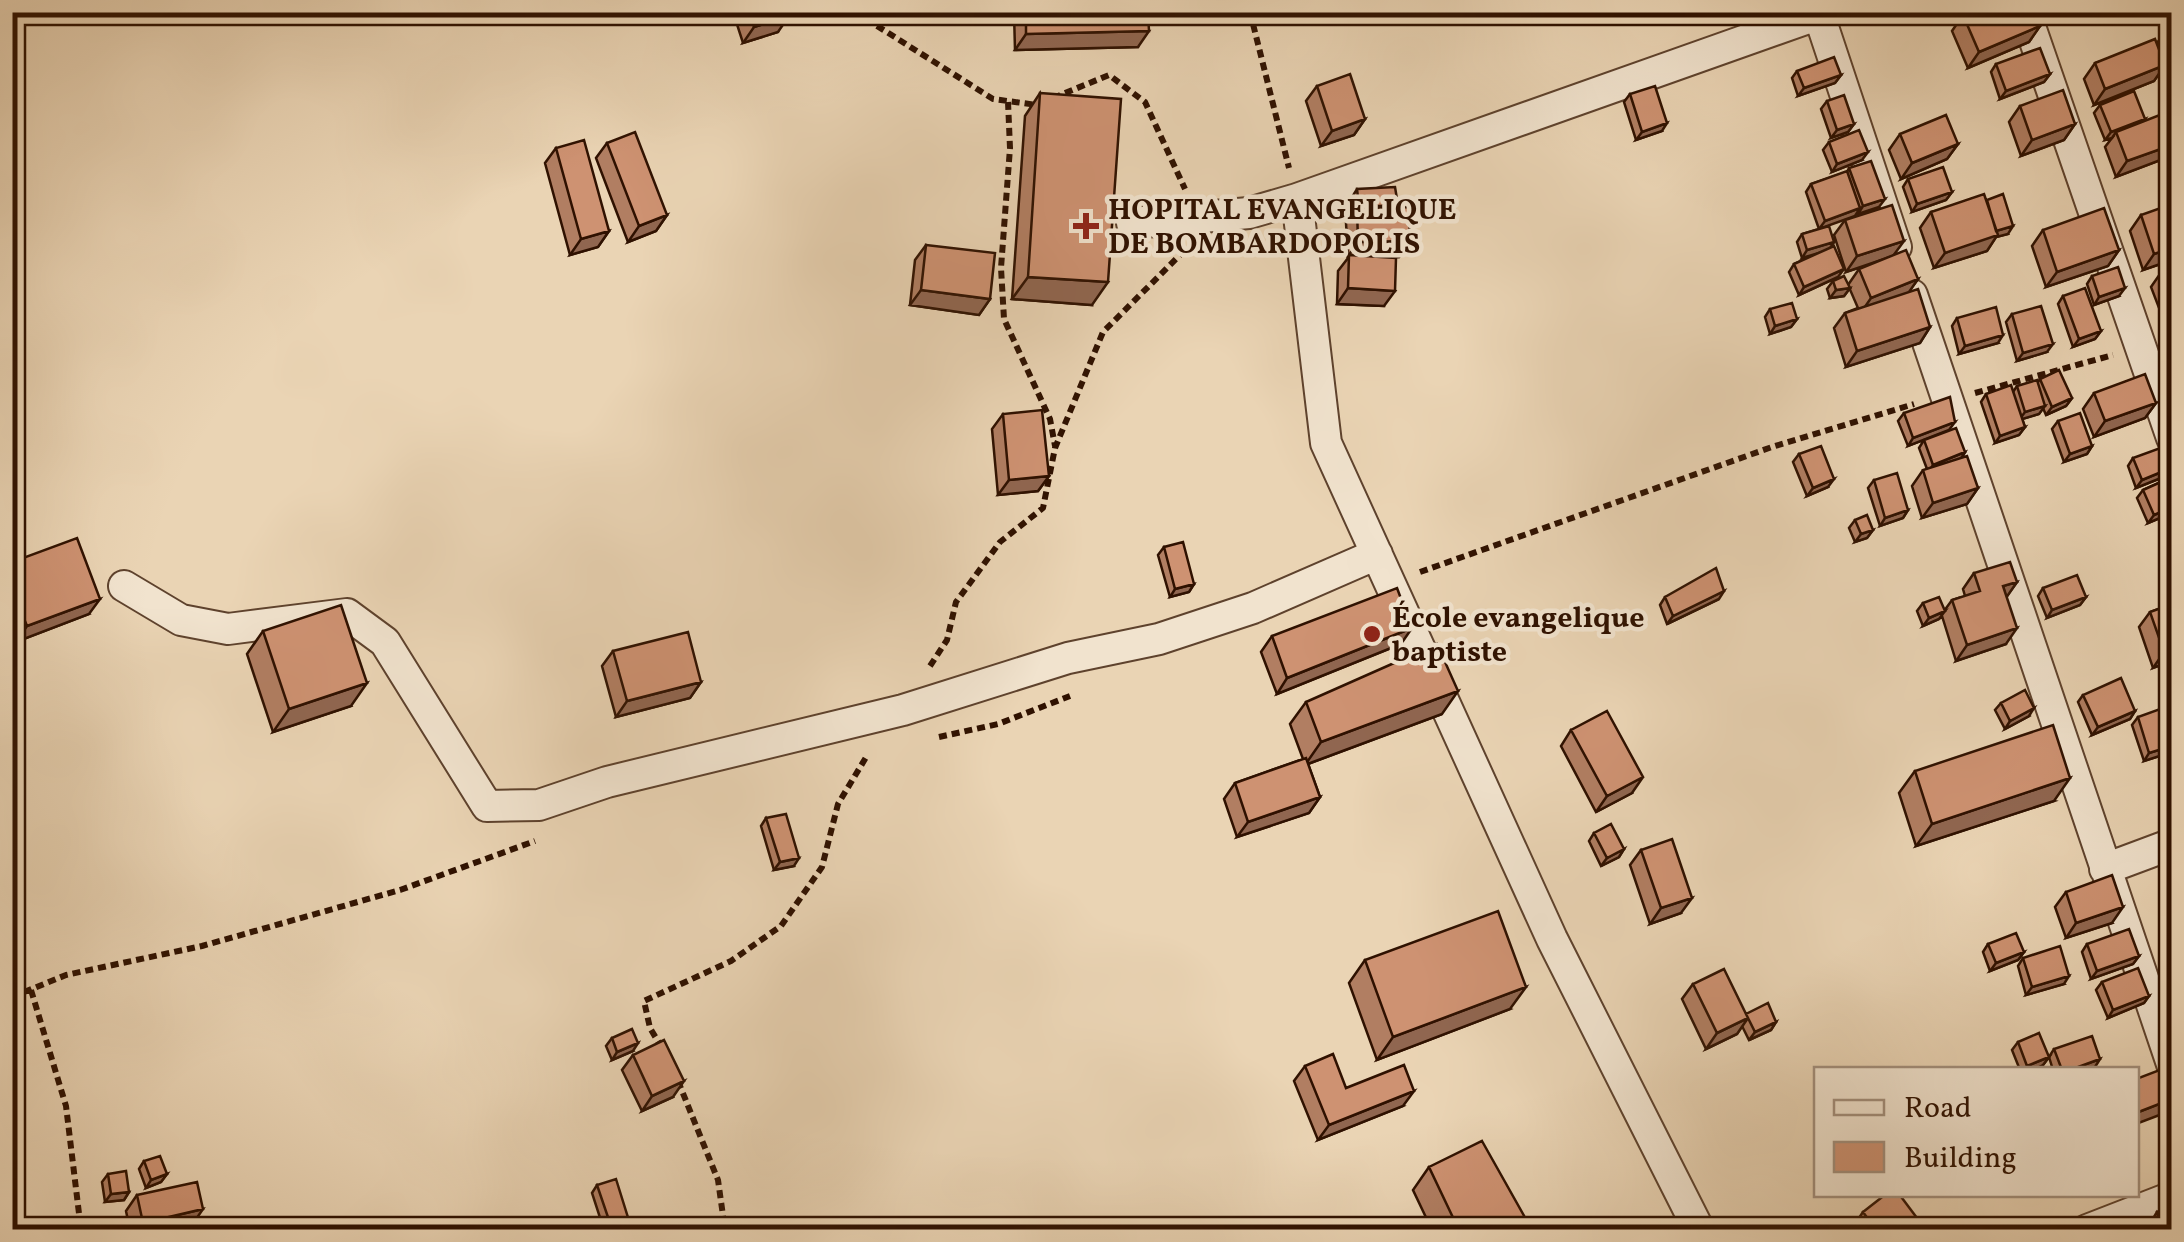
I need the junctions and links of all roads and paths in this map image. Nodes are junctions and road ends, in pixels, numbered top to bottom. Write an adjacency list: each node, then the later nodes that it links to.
1 (854, 12): 5 (path)
2 (1250, 12): 6 (path)
3 (2025, 12): 9 (street)
4 (1820, 13): 6 (street); 16 (street)
5 (1008, 102): 7 (path); 10 (path)
6 (1297, 199): 7 (street); 11 (street)
7 (1219, 217): 8 (street); 10 (path)
8 (1132, 223)
9 (2172, 438)
10 (1055, 448): 13 (path)
11 (1377, 554): 13 (street); 24 (street)
12 (124, 586): 13 (street)
13 (903, 710)
14 (868, 752): 18 (path)
15 (2172, 844): 16 (street)
16 (2105, 868): 19 (street)
17 (30, 990): 22 (path)
18 (667, 1057)
19 (2172, 1064)
20 (675, 1074): 23 (path)
21 (2172, 1197): 25 (street)
22 (81, 1230)
23 (725, 1230)
24 (1699, 1230)
25 (2087, 1230)

